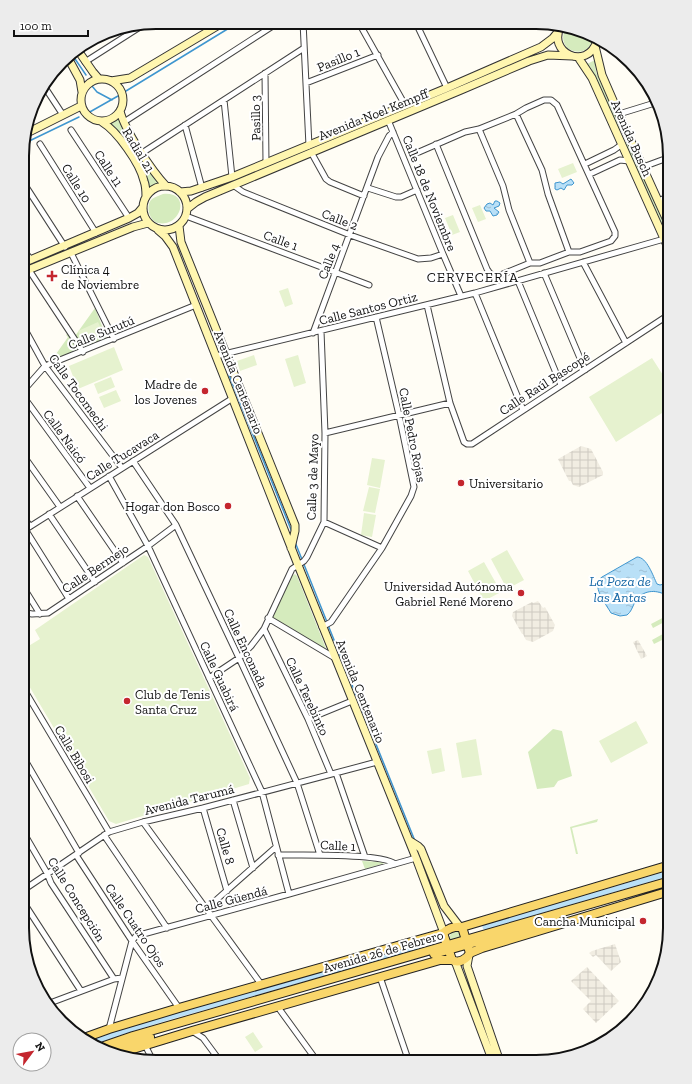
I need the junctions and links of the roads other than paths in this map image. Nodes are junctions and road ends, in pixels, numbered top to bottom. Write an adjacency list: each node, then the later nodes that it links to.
1 (212, 29): 18 (street)
2 (268, 29): 38 (street)
3 (303, 29): 11 (street)
4 (363, 29): 13 (street)
5 (419, 29): 22 (street)
6 (134, 31): 16 (street)
7 (558, 31): 22 (street, Avenida Noel Kempff)
8 (559, 31): 14 (street, Avenida Busch)
9 (595, 44): 14 (street)
10 (596, 44): 34 (street, Avenida Busch)
11 (304, 48): 17 (street); 21 (street)
12 (80, 54): 16 (street)
13 (378, 55): 21 (street, Pasillo 1); 29 (street)
14 (575, 56): 31 (street, Avenida Noel Kempff); 45 (street, Avenida Busch)
15 (70, 62): 24 (street)
16 (85, 62): 19 (street)
17 (265, 73): 27 (street); 55 (street, Pasillo 3)
18 (130, 78): 20 (street); 25 (street)
19 (99, 80): 20 (street); 24 (street)
20 (111, 81): 25 (street)
21 (306, 83): 50 (street)
22 (447, 88): 26 (street, Avenida Noel Kempff)
23 (47, 90): 35 (street)
24 (82, 92): 30 (street)
25 (121, 92): 32 (street)
26 (436, 92): 29 (street, Avenida Noel Kempff); 31 (street)
27 (224, 100): 39 (street); 59 (street)
28 (652, 104): 34 (street)
29 (405, 105): 36 (street); 50 (street, Avenida Noel Kempff)
30 (81, 106): 35 (street); 37 (street)
31 (423, 106): 36 (street, Avenida Noel Kempff)
32 (120, 111): 37 (street); 38 (street, Radial 21)
33 (516, 114): 42 (street); 56 (street); 84 (street)
34 (619, 114): 40 (street, Avenida Busch)
35 (63, 115): 41 (street)
36 (390, 119): 44 (street, Calle 18 de Noviembre); 50 (street, Avenida Noel Kempff)
37 (102, 122): 68 (street, Radial 21)
38 (124, 122): 52 (street, Radial 21)
39 (185, 125): 52 (street); 62 (street)
40 (625, 128): 45 (street); 46 (street, Avenida Busch)
41 (32, 129)
42 (479, 129): 48 (street); 91 (street)
43 (71, 130): 75 (street, Calle 11)
44 (393, 132): 63 (street, Calle 4); 64 (street, Calle 18 de Noviembre)
45 (616, 133): 49 (street, Avenida Busch)
46 (630, 141): 49 (street); 57 (street, Avenida Busch)
47 (40, 144): 79 (street, Calle 10)
48 (436, 144): 51 (street); 91 (street)
49 (621, 144): 54 (street, Avenida Busch); 56 (street)
50 (310, 149): 55 (street, Avenida Noel Kempff); 60 (street); 67 (street)
51 (419, 152)
52 (142, 153): 61 (street, Radial 21)
53 (663, 160): 57 (street)
54 (629, 161): 58 (street); 81 (street, Avenida Busch)
55 (266, 163): 59 (street, Avenida Noel Kempff)
56 (585, 164): 58 (street)
57 (643, 167): 70 (street, Avenida Busch)
58 (590, 174): 84 (street)
59 (232, 177): 62 (street, Avenida Noel Kempff)
60 (233, 185): 72 (street); 80 (street, Calle 2)
61 (166, 186): 66 (street); 68 (street)
62 (202, 188): 66 (street, Avenida Noel Kempff)
63 (368, 188): 64 (street); 67 (street, Calle 4)
64 (417, 190): 86 (street, Calle 18 de Noviembre)
65 (29, 191): 83 (street)
66 (180, 192): 72 (street)
67 (364, 196): 80 (street, Calle 4)
68 (146, 197): 71 (street)
69 (663, 199): 70 (street)
70 (658, 201): 73 (street, Avenida Busch)
71 (143, 207): 75 (street); 76 (street)
72 (187, 208): 74 (street)
73 (663, 212)
74 (186, 216): 77 (street); 93 (street, Calle 1)
75 (129, 218): 79 (street)
76 (148, 223): 78 (street); 85 (street)
77 (178, 226): 78 (street); 110 (street, Avenida Centenario)
78 (158, 230): 100 (street, Avenida Centenario)
79 (96, 233): 83 (street); 85 (street)
80 (350, 235): 86 (street, Calle 2); 93 (street, Calle 4)
81 (663, 237)
82 (663, 239): 90 (street, Calle Santos Ortiz)
83 (65, 247): 87 (street)
84 (569, 252): 91 (street)
85 (71, 253): 87 (street); 92 (street); 107 (street)
86 (443, 254): 99 (street, Calle 18 de Noviembre)
87 (41, 256): 89 (street)
88 (29, 257): 89 (street)
89 (31, 260)
90 (583, 262): 94 (street, Calle Santos Ortiz); 108 (street)
91 (530, 263)
92 (29, 270)
93 (336, 272): 97 (street, Calle 1); 105 (street, Calle 4)
94 (544, 273): 96 (street, Calle Santos Ortiz); 113 (street)
95 (29, 275): 109 (street)
96 (518, 281): 98 (street, Calle Santos Ortiz); 115 (street)
97 (368, 285)
98 (475, 293): 99 (street, Calle Santos Ortiz); 119 (street)
99 (461, 296): 101 (street, Calle Santos Ortiz)
100 (196, 305): 107 (street, Calle Surutú); 111 (street, Avenida Centenario)
101 (427, 305): 102 (street, Calle Santos Ortiz); 117 (street)
102 (376, 317): 104 (street, Calle Santos Ortiz); 120 (street, Calle Pedro Rojas)
103 (663, 319): 108 (street, Calle Raúl Bascopé)
104 (321, 331): 105 (street, Calle Santos Ortiz); 121 (street, Calle 3 de Mayo)
105 (313, 333): 110 (street, Calle Santos Ortiz)
106 (29, 337): 112 (street, Calle Tocomechi)
107 (114, 339): 109 (street, Calle Surutú)
108 (626, 343): 113 (street, Calle Raúl Bascopé)
109 (83, 352): 112 (street, Calle Surutú)
110 (227, 354): 111 (street, Calle Santos Ortiz); 135 (street, Avenida Centenario)
111 (216, 356): 116 (street, Avenida Centenario)
112 (45, 366): 114 (street, Calle Surutú); 124 (street, Calle Tocomechi)
113 (585, 370): 115 (street, Calle Raúl Bascopé)
114 (29, 384)
115 (561, 385): 119 (street, Calle Raúl Bascopé)
116 (232, 398): 122 (street, Calle Tucavaca); 135 (street, Avenida Centenario)
117 (450, 403): 119 (street, Calle Raúl Bascopé); 120 (street)
118 (29, 404): 126 (street, Calle Naicó)
119 (523, 410)
120 (400, 415): 121 (street); 136 (street, Calle Pedro Rojas)
121 (325, 433): 130 (street, Calle 3 de Mayo)
122 (133, 461): 124 (street, Calle Tucavaca); 131 (street, Calle Enconada)
123 (29, 463): 128 (street)
124 (122, 468): 125 (street, Calle Tucavaca)
125 (109, 476): 126 (street, Calle Tucavaca); 134 (street, Calle Guabirá)
126 (90, 488): 127 (street, Calle Tucavaca)
127 (77, 496): 128 (street, Calle Tucavaca); 137 (street)
128 (60, 507): 129 (street, Calle Tucavaca)
129 (49, 514): 132 (street, Calle Tucavaca); 139 (street)
130 (324, 522): 136 (street); 138 (street, Calle 3 de Mayo)
131 (176, 525): 134 (street, Calle Bermejo); 147 (street, Calle Enconada)
132 (29, 527)
133 (29, 534): 141 (street)
134 (148, 546): 137 (street, Calle Bermejo); 149 (street, Calle Guabirá)
135 (291, 548): 138 (street, Avenida Centenario)
136 (382, 548): 145 (street, Calle Pedro Rojas)
137 (123, 563): 139 (street, Calle Bermejo)
138 (301, 563): 144 (street, Calle 3 de Mayo); 145 (street, Avenida Centenario)
139 (95, 582): 141 (street, Calle Bermejo)
140 (29, 596): 143 (street)
141 (69, 599): 143 (street, Calle Bermejo)
142 (29, 613): 143 (street, Calle Bermejo)
143 (40, 614)
144 (268, 618): 146 (street, Calle 3 de Mayo); 148 (street)
145 (327, 624): 148 (street, Avenida Centenario)
146 (264, 629): 147 (street, Calle 3 de Mayo); 152 (street, Calle Terebinto)
147 (239, 658): 149 (street, Calle 3 de Mayo); 156 (street, Calle Enconada)
148 (335, 658): 151 (street, Avenida Centenario)
149 (209, 678): 157 (street, Calle Guabirá)
150 (29, 698): 161 (street, Calle Bibosi)
151 (352, 701): 152 (street); 153 (street, Avenida Centenario)
152 (308, 719): 155 (street, Calle Terebinto)
153 (377, 762): 155 (street, Avenida Tarumá); 163 (street, Avenida Centenario)
154 (29, 768): 165 (street, Calle Cuatro Ojos)
155 (334, 773): 156 (street, Avenida Tarumá); 168 (street, Calle Terebinto)
156 (298, 783): 157 (street, Avenida Tarumá); 166 (street, Calle Enconada)
157 (262, 792): 158 (street, Avenida Tarumá); 164 (street, Calle Guabirá)
158 (233, 800): 159 (street, Avenida Tarumá); 172 (street)
159 (203, 808): 160 (street, Avenida Tarumá); 177 (street, Calle 8)
160 (143, 822): 161 (street, Avenida Tarumá); 180 (street)
161 (106, 833): 165 (street, Avenida Tarumá); 184 (street, Calle Bibosi)
162 (29, 842): 173 (street, Calle Concepción)
163 (414, 844): 169 (street, Avenida Centenario); 183 (street, Avenida Centenario)
164 (276, 847): 167 (street, Calle Guabirá); 172 (street)
165 (77, 854): 173 (street, Avenida Tarumá); 186 (street, Calle Cuatro Ojos)
166 (320, 855): 167 (street, Calle 1); 168 (street, Calle 1)
167 (278, 856): 179 (street, Calle Guabirá)
168 (365, 857): 170 (street, Calle 1)
169 (416, 858): 170 (street, Calle Güendá); 185 (street, Avenida Centenario)
170 (395, 864): 179 (street, Calle Güendá)
171 (663, 866): 183 (main road)
172 (253, 868): 177 (street)
173 (47, 873): 175 (street, Avenida Tarumá); 192 (street, Calle Concepción)
174 (663, 883): 188 (main road, Avenida 26 de Febrero)
175 (29, 886)
176 (663, 887): 188 (main road, Avenida 26 de Febrero)
177 (227, 890): 180 (street)
178 (663, 893): 188 (main road, Avenida 26 de Febrero)
179 (289, 894): 182 (street, Calle Güendá)
180 (206, 909): 182 (street)
181 (29, 911): 196 (street)
182 (211, 915): 184 (street, Calle Güendá); 193 (street)
183 (461, 927): 185 (main road, Avenida 26 de Febrero); 188 (main road)
184 (167, 928): 186 (street, Calle Güendá)
185 (444, 933): 187 (main road); 193 (main road, Avenida 26 de Febrero)
186 (132, 941): 191 (street); 199 (street, Calle Cuatro Ojos)
187 (447, 947): 188 (main road, Avenida 26 de Febrero); 189 (main road); 203 (main road, Avenida 26 de Febrero); 205 (main road, Avenida 26 de Febrero)
188 (468, 948): 189 (main road, Avenida 26 de Febrero); 194 (street)
189 (453, 960): 190 (main road, Avenida 26 de Febrero); 195 (street)
190 (380, 977): 198 (main road, Avenida 26 de Febrero); 210 (street)
191 (122, 978): 192 (street); 200 (street)
192 (114, 979): 196 (street)
193 (261, 984): 199 (main road, Avenida 26 de Febrero)
194 (473, 985): 195 (street); 211 (street)
195 (465, 988): 212 (street)
196 (81, 991): 197 (street)
197 (52, 1001)
198 (278, 1006): 201 (main road, Avenida 26 de Febrero); 209 (street)
199 (179, 1008): 200 (main road, Avenida 26 de Febrero)
200 (112, 1025): 202 (main road, Avenida 26 de Febrero)
201 (192, 1031): 204 (main road, Avenida 26 de Febrero); 208 (street)
202 (89, 1036)
203 (107, 1045)
204 (145, 1045): 206 (main road, Avenida 26 de Febrero); 207 (street)
205 (116, 1048)
206 (125, 1051)
207 (150, 1055)
208 (216, 1055)
209 (313, 1055)
210 (407, 1055)
211 (493, 1055)
212 (493, 1055)

